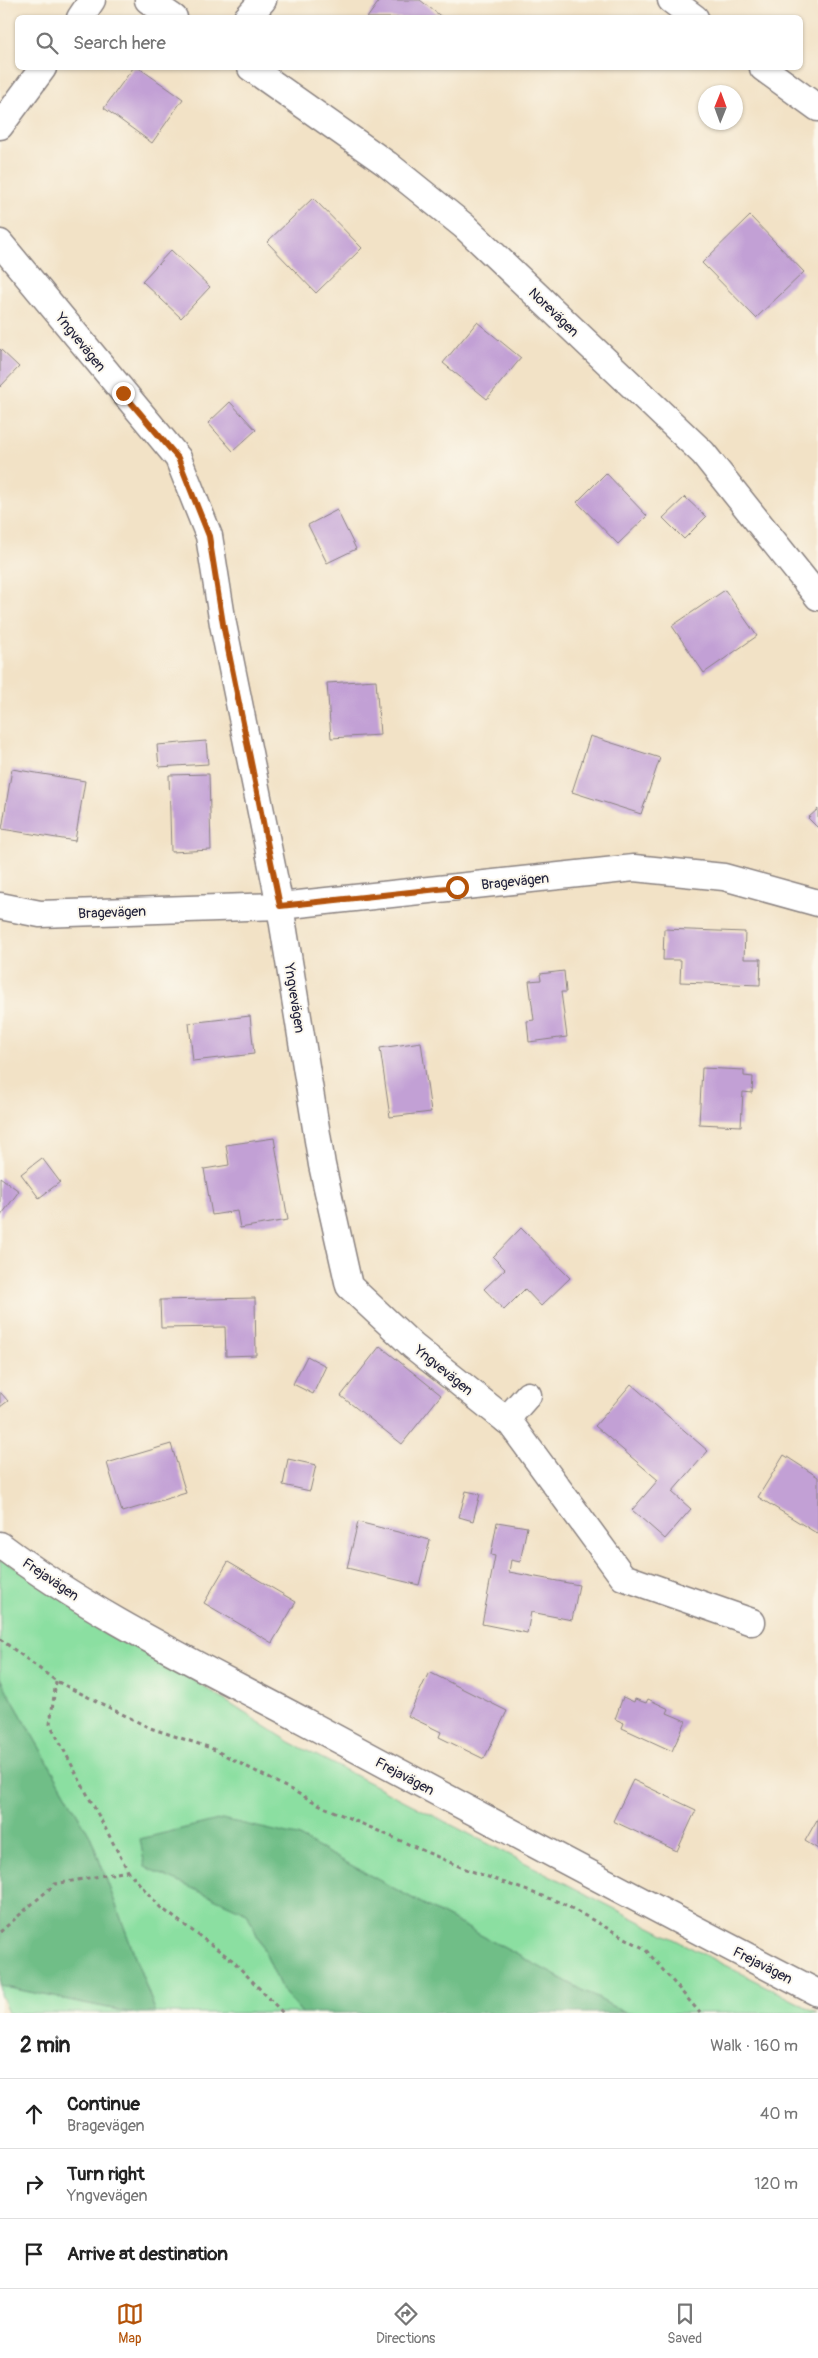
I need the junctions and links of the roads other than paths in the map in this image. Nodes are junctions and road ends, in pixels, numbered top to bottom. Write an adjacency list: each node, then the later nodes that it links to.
1 (92, 0): 5 (street)
2 (148, 0): 6 (street)
3 (263, 0): 7 (street)
4 (671, 0): 8 (street)
5 (82, 15)
6 (170, 15)
7 (250, 15)
8 (691, 15)
9 (42, 70): 13 (street)
10 (254, 70): 15 (street, Norevägen)
11 (766, 70): 12 (street)
12 (818, 108)
13 (0, 126)
14 (0, 243): 18 (street, Yngvevägen)
15 (818, 597)
16 (818, 903): 18 (street, Bragevägen)
17 (0, 906): 18 (street, Bragevägen)
18 (280, 906): 20 (street, Yngvevägen)
19 (528, 1394): 20 (street)
20 (506, 1420): 22 (street, Yngvevägen)
21 (0, 1545): 23 (street, Frejavägen)
22 (752, 1622)
23 (818, 1993)

